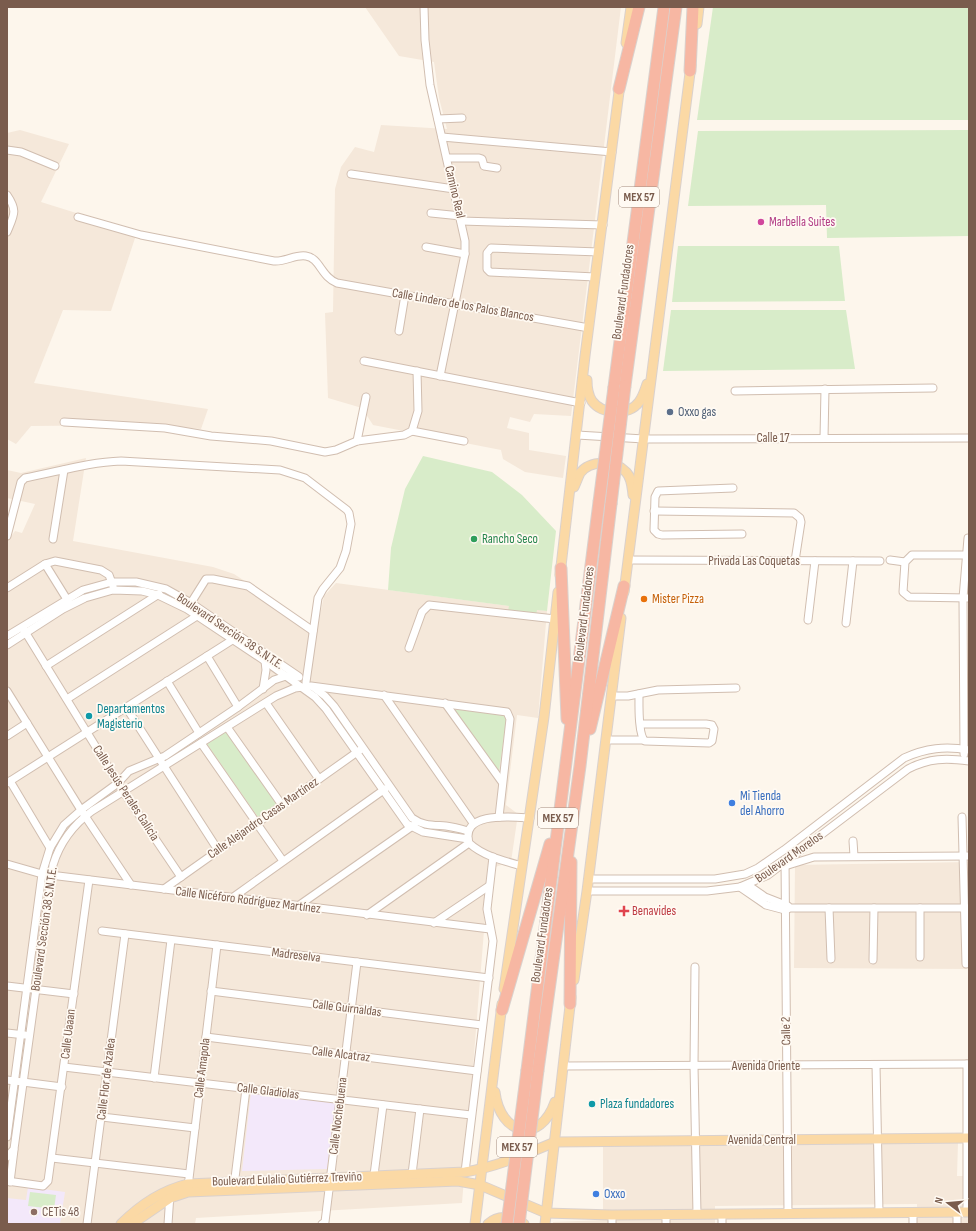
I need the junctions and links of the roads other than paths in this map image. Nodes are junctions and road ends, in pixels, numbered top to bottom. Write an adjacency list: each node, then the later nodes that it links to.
1 (424, 7): 11 (street, Camino Real)
2 (631, 7): 9 (main road)
3 (639, 7): 9 (highway)
4 (664, 7): 39 (highway, Boulevard Fundadores / MEX 57)
5 (676, 7): 39 (highway, Boulevard Fundadores / MEX 57)
6 (693, 7): 8 (highway)
7 (699, 7): 8 (main road)
8 (690, 71): 35 (main road)
9 (619, 89): 14 (main road)
10 (462, 118): 11 (street)
11 (438, 119): 12 (street, Camino Real)
12 (442, 138): 14 (street); 15 (street, Camino Real)
13 (7, 150): 16 (street)
14 (612, 152): 24 (main road)
15 (447, 158): 17 (street); 19 (street, Camino Real)
16 (55, 166)
17 (497, 168)
18 (351, 174): 19 (street)
19 (454, 189): 23 (street, Camino Real)
20 (7, 195): 25 (street)
21 (431, 213): 23 (street)
22 (78, 217): 30 (street, Calle Lindero de los Palos Blancos)
23 (461, 218): 24 (street); 28 (street, Camino Real)
24 (603, 225): 27 (main road)
25 (7, 232)
26 (426, 247): 28 (street)
27 (599, 252): 29 (main road); 29 (street)
28 (464, 254): 31 (street, Camino Real)
29 (595, 277): 32 (main road)
30 (406, 295): 31 (street, Calle Lindero de los Palos Blancos); 33 (street)
31 (454, 304): 32 (street, Calle Lindero de los Palos Blancos); 38 (street, Camino Real)
32 (589, 328): 34 (main road)
33 (399, 331)
34 (585, 356): 35 (main road); 44 (main road)
35 (654, 357): 48 (main road)
36 (364, 361): 37 (street)
37 (417, 371): 38 (street); 46 (street)
38 (440, 376): 44 (street)
39 (620, 387): 123 (highway, Boulevard Fundadores / MEX 57, bridge); 128 (highway, Boulevard Fundadores / MEX 57, bridge)
40 (933, 388): 41 (street)
41 (825, 389): 42 (street); 49 (street)
42 (735, 391)
43 (366, 397): 51 (street)
44 (581, 403): 47 (main road)
45 (64, 422): 51 (street)
46 (412, 431): 51 (street); 52 (street)
47 (577, 435): 48 (street, Calle 17); 55 (main road)
48 (644, 438): 49 (street, Calle 17); 57 (main road)
49 (824, 438): 50 (street, Calle 17)
50 (969, 438)
51 (357, 441)
52 (464, 441)
53 (64, 470): 59 (street); 61 (street); 87 (street)
54 (733, 488): 56 (street)
55 (569, 502): 57 (main road); 71 (main road)
56 (654, 511): 58 (street); 64 (street)
57 (634, 516): 70 (main road)
58 (742, 534)
59 (7, 536)
60 (968, 538): 62 (street)
61 (52, 539)
62 (968, 555): 68 (street); 78 (street)
63 (890, 560): 68 (street)
64 (795, 561): 65 (street, Privada Las Coquetas); 70 (street, Privada Las Coquetas)
65 (815, 561): 66 (street, Privada Las Coquetas); 84 (street)
66 (853, 561): 67 (street, Privada Las Coquetas); 85 (street)
67 (880, 561)
68 (906, 562): 78 (street)
69 (45, 564): 72 (street); 74 (street); 79 (street)
70 (627, 564): 73 (main road)
71 (561, 568): 83 (main road); 123 (highway)
72 (112, 582): 75 (street, Boulevard Sección 38 S.N.T.E.); 76 (street); 79 (street, Boulevard Sección 38 S.N.T.E.)
73 (625, 583): 106 (main road); 128 (highway)
74 (7, 588)
75 (166, 589): 77 (street); 80 (street, Boulevard Sección 38 S.N.T.E.)
76 (113, 590): 77 (street, Boulevard Sección 38 S.N.T.E.); 79 (street, Boulevard Sección 38 S.N.T.E.)
77 (158, 595): 80 (street, Boulevard Sección 38 S.N.T.E.); 95 (street)
78 (966, 598): 90 (street)
79 (69, 601): 86 (street, Boulevard Sección 38 S.N.T.E.)
80 (189, 606): 81 (street, Boulevard Sección 38 S.N.T.E.); 82 (street, Boulevard Sección 38 S.N.T.E.); 87 (street)
81 (204, 612): 82 (street); 89 (street, Boulevard Sección 38 S.N.T.E.)
82 (197, 616): 89 (street, Boulevard Sección 38 S.N.T.E.); 107 (street)
83 (555, 620): 92 (street); 142 (main road)
84 (808, 620)
85 (846, 623)
86 (23, 630): 88 (street, Boulevard Sección 38 S.N.T.E.); 91 (street, Boulevard Sección 38 S.N.T.E.); 95 (street, Calle Jesús Perales Galicia)
87 (314, 631): 99 (street)
88 (7, 636)
89 (236, 638): 93 (street); 94 (street, Boulevard Sección 38 S.N.T.E.); 97 (street, Boulevard Sección 38 S.N.T.E.)
90 (966, 640): 100 (street)
91 (7, 645)
92 (410, 648)
93 (207, 656): 98 (street); 111 (street)
94 (265, 661): 96 (street, Boulevard Sección 38 S.N.T.E.); 102 (street, Boulevard Sección 38 S.N.T.E.)
95 (46, 666): 107 (street, Calle Jesús Perales Galicia)
96 (286, 676): 97 (street, Boulevard Sección 38 S.N.T.E.); 99 (street, Boulevard Sección 38 S.N.T.E.); 102 (street, Boulevard Sección 38 S.N.T.E.)
97 (299, 676): 99 (street, Boulevard Sección 38 S.N.T.E.)
98 (167, 681): 110 (street); 117 (street)
99 (306, 685): 105 (street); 108 (street, Boulevard Sección 38 S.N.T.E.); 122 (street, Boulevard Sección 38 S.N.T.E.); 122 (street, Boulevard Sección 38 S.N.T.E.)
100 (966, 687): 116 (street)
101 (736, 688): 104 (street)
102 (262, 689): 111 (street, Boulevard Sección 38 S.N.T.E.)
103 (7, 691): 112 (street)
104 (639, 694): 106 (street); 113 (street)
105 (384, 695): 109 (street); 145 (street)
106 (611, 696): 119 (main road)
107 (67, 699): 115 (street, Calle Jesús Perales Galicia)
108 (266, 703): 114 (street, Boulevard Sección 38 S.N.T.E.); 130 (street)
109 (445, 703): 132 (street); 132 (street)
110 (126, 707): 115 (street); 126 (street)
111 (238, 707): 117 (street, Boulevard Sección 38 S.N.T.E.)
112 (27, 723): 118 (street); 125 (street)
113 (640, 724): 120 (street); 120 (street)
114 (227, 727): 121 (street, Boulevard Sección 38 S.N.T.E.); 137 (street)
115 (87, 732): 125 (street); 133 (street, Calle Jesús Perales Galicia)
116 (966, 732): 124 (street)
117 (199, 733): 126 (street, Boulevard Sección 38 S.N.T.E.)
118 (7, 736)
119 (606, 740): 120 (street); 164 (main road)
120 (643, 740)
121 (201, 743): 129 (street, Boulevard Sección 38 S.N.T.E.); 144 (street)
122 (360, 750): 130 (street, Calle Alejandro Casas Martínez); 134 (street, Boulevard Sección 38 S.N.T.E.); 136 (street, Boulevard Sección 38 S.N.T.E.)
123 (568, 750): 139 (highway, Boulevard Fundadores / MEX 57)
124 (966, 750): 127 (street); 153 (street, Boulevard Morelos)
125 (48, 757): 131 (street); 138 (street)
126 (159, 759): 129 (street); 133 (street, Boulevard Sección 38 S.N.T.E.)
127 (966, 761): 159 (street, Boulevard Morelos)
128 (580, 766): 148 (highway, Boulevard Fundadores / MEX 57)
129 (164, 767): 135 (street, Boulevard Sección 38 S.N.T.E.); 152 (street)
130 (319, 779): 137 (street, Calle Alejandro Casas Martínez)
131 (8, 782): 151 (street)
132 (502, 782): 140 (street)
133 (118, 783): 135 (street, Calle Jesús Perales Galicia); 138 (street, Boulevard Sección 38 S.N.T.E.)
134 (390, 787): 136 (street); 143 (street, Boulevard Sección 38 S.N.T.E.)
135 (123, 791): 138 (street, Boulevard Sección 38 S.N.T.E.); 163 (street, Calle Jesús Perales Galicia)
136 (383, 792): 146 (street, Boulevard Sección 38 S.N.T.E.); 157 (street)
137 (282, 805): 144 (street, Calle Alejandro Casas Martínez)
138 (83, 813): 151 (street, Boulevard Sección 38 S.N.T.E.); 162 (street, Boulevard Sección 38 S.N.T.E.); 167 (street)
139 (559, 813): 200 (highway); 213 (highway, Boulevard Fundadores / MEX 57)
140 (499, 816): 142 (street); 145 (street)
141 (962, 817): 155 (street)
142 (530, 818): 160 (main road)
143 (418, 822): 146 (street); 147 (street)
144 (256, 823): 152 (street, Calle Alejandro Casas Martínez); 157 (street)
145 (473, 824): 147 (street)
146 (411, 827): 149 (street); 173 (street)
147 (468, 831): 149 (street)
148 (570, 833): 198 (highway); 213 (highway, Boulevard Fundadores / MEX 57)
149 (469, 841): 156 (street); 179 (street)
150 (853, 841): 154 (street)
151 (50, 848): 161 (street, Boulevard Sección 38 S.N.T.E.)
152 (218, 850): 163 (street, Calle Alejandro Casas Martínez)
153 (784, 850): 159 (street, Calle 2); 164 (street, Boulevard Morelos)
154 (854, 856): 155 (street); 159 (street)
155 (966, 856): 178 (street)
156 (493, 857): 160 (street); 168 (street)
157 (283, 861): 172 (street)
158 (8, 863): 161 (street, Calle Nicéforo Rodríguez Martínez)
159 (785, 864): 166 (street, Boulevard Morelos); 174 (street, Calle 2)
160 (522, 866): 200 (main road)
161 (42, 874): 162 (street, Calle Nicéforo Rodríguez Martínez); 194 (street, Boulevard Sección 38 S.N.T.E.)
162 (50, 875): 165 (street, Calle Nicéforo Rodríguez Martínez); 195 (street, Boulevard Sección 38 S.N.T.E.)
163 (181, 876): 170 (street, Calle Alejandro Casas Martínez)
164 (589, 879): 171 (main road)
165 (89, 880): 167 (street, Calle Nicéforo Rodríguez Martínez); 197 (street, Calle Uaaan)
166 (748, 884): 169 (street, Boulevard Morelos); 174 (street)
167 (131, 885): 170 (street, Calle Nicéforo Rodríguez Martínez)
168 (489, 886): 180 (street); 181 (street)
169 (740, 887): 171 (street, Boulevard Morelos); 174 (street)
170 (164, 889): 172 (street, Calle Nicéforo Rodríguez Martínez)
171 (588, 891): 198 (main road)
172 (232, 898): 173 (street, Calle Nicéforo Rodríguez Martínez)
173 (298, 906): 179 (street, Calle Nicéforo Rodríguez Martínez)
174 (786, 907): 175 (street); 209 (street, Calle 2)
175 (829, 908): 176 (street); 187 (street)
176 (874, 908): 177 (street); 188 (street)
177 (920, 908): 178 (street); 186 (street)
178 (967, 908): 190 (street)
179 (367, 915): 180 (street, Calle Nicéforo Rodríguez Martínez)
180 (434, 923): 181 (street, Calle Nicéforo Rodríguez Martínez)
181 (490, 929): 192 (street)
182 (102, 932): 183 (street, Madreselva)
183 (125, 934): 184 (street, Madreselva); 215 (street, Calle Flor de Azalea)
184 (171, 940): 185 (street, Madreselva); 217 (street)
185 (216, 945): 189 (street, Madreselva); 196 (street, Calle Amapola)
186 (920, 957)
187 (831, 959)
188 (873, 960)
189 (357, 962): 192 (street, Madreselva); 199 (street, Calle Nochebuena)
190 (966, 964)
191 (695, 967): 211 (street)
192 (489, 978): 201 (street)
193 (7, 986): 194 (street)
194 (27, 989): 195 (street); 203 (street, Boulevard Sección 38 S.N.T.E.)
195 (35, 990): 197 (street); 204 (street, Boulevard Sección 38 S.N.T.E.)
196 (211, 991): 199 (street, Calle Guirnaldas); 205 (street, Calle Amapola)
197 (74, 994): 212 (street, Calle Uaaan)
198 (570, 1004): 210 (main road)
199 (352, 1009): 201 (street, Calle Guirnaldas); 206 (street, Calle Nochebuena)
200 (502, 1010): 216 (main road)
201 (482, 1026): 214 (street)
202 (7, 1033): 203 (street)
203 (21, 1034): 204 (street); 219 (street, Boulevard Sección 38 S.N.T.E.)
204 (29, 1035): 220 (street, Boulevard Sección 38 S.N.T.E.)
205 (206, 1037): 206 (street, Calle Alcatraz); 222 (street, Calle Amapola)
206 (346, 1055): 214 (street, Calle Alcatraz); 225 (street, Calle Nochebuena)
207 (876, 1064): 208 (street, Avenida Oriente); 209 (street, Avenida Oriente); 235 (street)
208 (968, 1064): 234 (street)
209 (786, 1065): 211 (street, Avenida Oriente); 237 (street, Calle 2)
210 (563, 1066): 211 (street, Avenida Oriente); 221 (main road)
211 (694, 1066): 236 (street)
212 (64, 1067): 215 (street, Calle Gladiolas); 223 (street, Calle Uaaan)
213 (532, 1070): 271 (highway, Boulevard Fundadores / MEX 57, bridge); 272 (highway, Boulevard Fundadores / MEX 57, bridge)
214 (477, 1071): 228 (street)
215 (107, 1072): 217 (street, Calle Gladiolas); 229 (street, Calle Flor de Azalea)
216 (494, 1074): 221 (main road); 243 (main road)
217 (154, 1078): 222 (street, Calle Gladiolas)
218 (7, 1080): 219 (street)
219 (16, 1081): 220 (street); 230 (street, Boulevard Sección 38 S.N.T.E.)
220 (24, 1082): 223 (street); 231 (street, Boulevard Sección 38 S.N.T.E.)
221 (562, 1082): 238 (main road)
222 (200, 1083): 224 (street, Calle Gladiolas); 232 (street, Calle Amapola)
223 (62, 1087): 241 (street, Calle Uaaan)
224 (246, 1089): 225 (street, Calle Gladiolas); 250 (street)
225 (340, 1100): 226 (street, Calle Gladiolas); 249 (street, Calle Nochebuena)
226 (383, 1105): 227 (street, Calle Gladiolas); 247 (street)
227 (420, 1109): 228 (street, Calle Gladiolas); 246 (street)
228 (471, 1115): 244 (street)
229 (102, 1117): 232 (street); 242 (street, Calle Flor de Azalea)
230 (8, 1127): 231 (street); 233 (street, Boulevard Sección 38 S.N.T.E.)
231 (17, 1128): 239 (street, Boulevard Sección 38 S.N.T.E.)
232 (194, 1128): 245 (street, Calle Amapola)
233 (7, 1137)
234 (968, 1138): 235 (main road, Avenida Central); 257 (street)
235 (877, 1139): 237 (main road, Avenida Central); 254 (street)
236 (696, 1140): 237 (main road, Avenida Central); 238 (main road, Avenida Central); 261 (street)
237 (788, 1140): 259 (street, Calle 2)
238 (555, 1142): 243 (main road, Boulevard Eulalio Gutiérrez Treviño); 258 (main road)
239 (14, 1150): 240 (street); 248 (street, Boulevard Sección 38 S.N.T.E.)
240 (7, 1157)
241 (52, 1158): 242 (street); 248 (street, Calle Uaaan)
242 (96, 1163): 245 (street); 265 (street, Calle Flor de Azalea)
243 (482, 1169): 244 (main road, Boulevard Eulalio Gutiérrez Treviño); 251 (main road)
244 (465, 1172): 246 (main road, Boulevard Eulalio Gutiérrez Treviño)
245 (189, 1174): 252 (street, Calle Amapola)
246 (412, 1174): 247 (main road, Boulevard Eulalio Gutiérrez Treviño)
247 (374, 1175): 249 (main road, Boulevard Eulalio Gutiérrez Treviño)
248 (8, 1181)
249 (329, 1181): 250 (main road, Boulevard Eulalio Gutiérrez Treviño); 251 (main road, Boulevard Eulalio Gutiérrez Treviño); 264 (street, Calle Nochebuena)
250 (235, 1185): 252 (main road, Boulevard Eulalio Gutiérrez Treviño)
251 (480, 1185): 258 (main road, Boulevard Eulalio Gutiérrez Treviño); 269 (main road)
252 (188, 1188): 253 (main road, Boulevard Eulalio Gutiérrez Treviño)
253 (170, 1194): 266 (main road, Boulevard Eulalio Gutiérrez Treviño); 267 (main road, Boulevard Eulalio Gutiérrez Treviño); 268 (street)
254 (878, 1212): 255 (main road); 259 (main road)
255 (913, 1212): 256 (main road); 277 (street)
256 (957, 1212): 257 (main road); 278 (street)
257 (968, 1212)
258 (546, 1213): 263 (main road); 274 (main road)
259 (788, 1213): 262 (main road)
260 (666, 1214): 261 (main road); 263 (main road); 275 (street)
261 (697, 1214): 262 (main road)
262 (722, 1214): 276 (street)
263 (612, 1219)
264 (323, 1223)
265 (87, 1224)
266 (121, 1224)
267 (132, 1224)
268 (168, 1224)
269 (475, 1224)
270 (488, 1224): 273 (main road)
271 (507, 1224)
272 (518, 1224)
273 (524, 1224)
274 (545, 1224)
275 (666, 1224)
276 (722, 1224)
277 (913, 1224)
278 (957, 1224)

